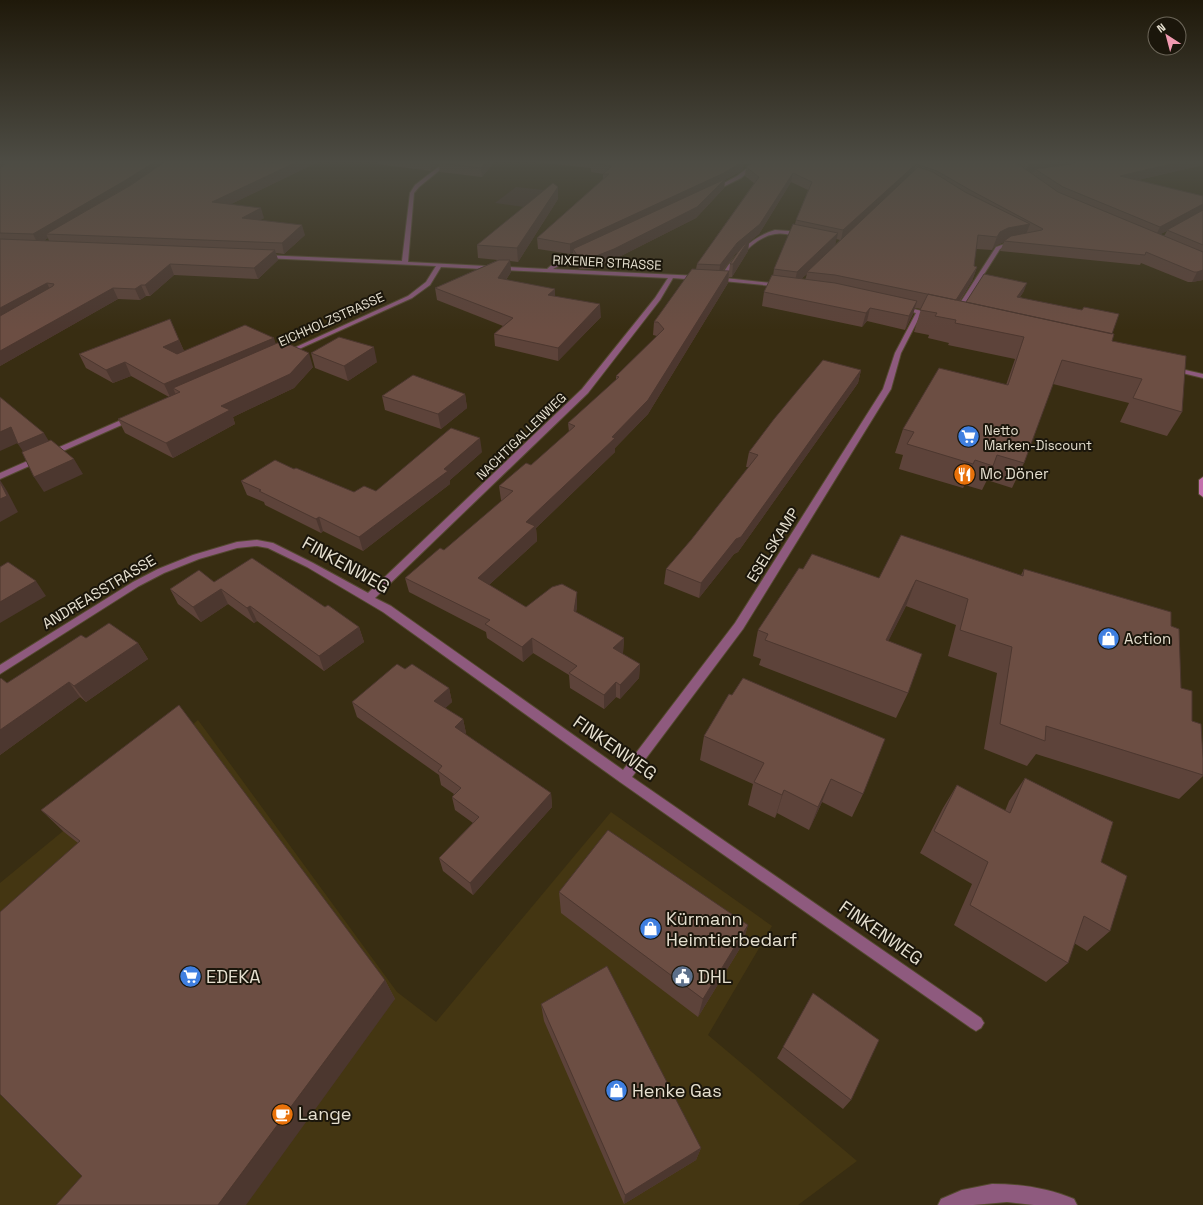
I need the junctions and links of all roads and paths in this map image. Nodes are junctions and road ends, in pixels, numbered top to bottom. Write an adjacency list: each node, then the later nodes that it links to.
1 (409, 217): 6 (street)
2 (807, 237): 10 (street)
3 (1023, 241): 15 (street)
4 (592, 247): 8 (street)
5 (258, 256): 6 (street, RIXENER STRASSE)
6 (404, 263): 7 (street, RIXENER STRASSE)
7 (440, 264): 8 (street, RIXENER STRASSE); 16 (street, EICHHOLZSTRASSE)
8 (547, 271): 9 (street, RIXENER STRASSE)
9 (672, 276): 10 (street, RIXENER STRASSE); 24 (street, NACHTIGALLENWEG)
10 (722, 279): 11 (street, RIXENER STRASSE)
11 (790, 288)
12 (897, 307): 13 (street)
13 (919, 312): 14 (street); 26 (street, ESELSKAMP)
14 (939, 316)
15 (961, 320)
16 (276, 357)
17 (1166, 367): 18 (street)
18 (1203, 376)
19 (138, 416): 20 (street)
20 (0, 476)
21 (1203, 480): 22 (street)
22 (1203, 494)
23 (218, 550): 24 (street, FINKENWEG); 25 (street, ANDREASSTRASSE)
24 (369, 598): 26 (street, FINKENWEG)
25 (0, 670)
26 (624, 778): 27 (street, FINKENWEG)
27 (976, 1023)
28 (948, 1205): 29 (street)
29 (1068, 1205)

